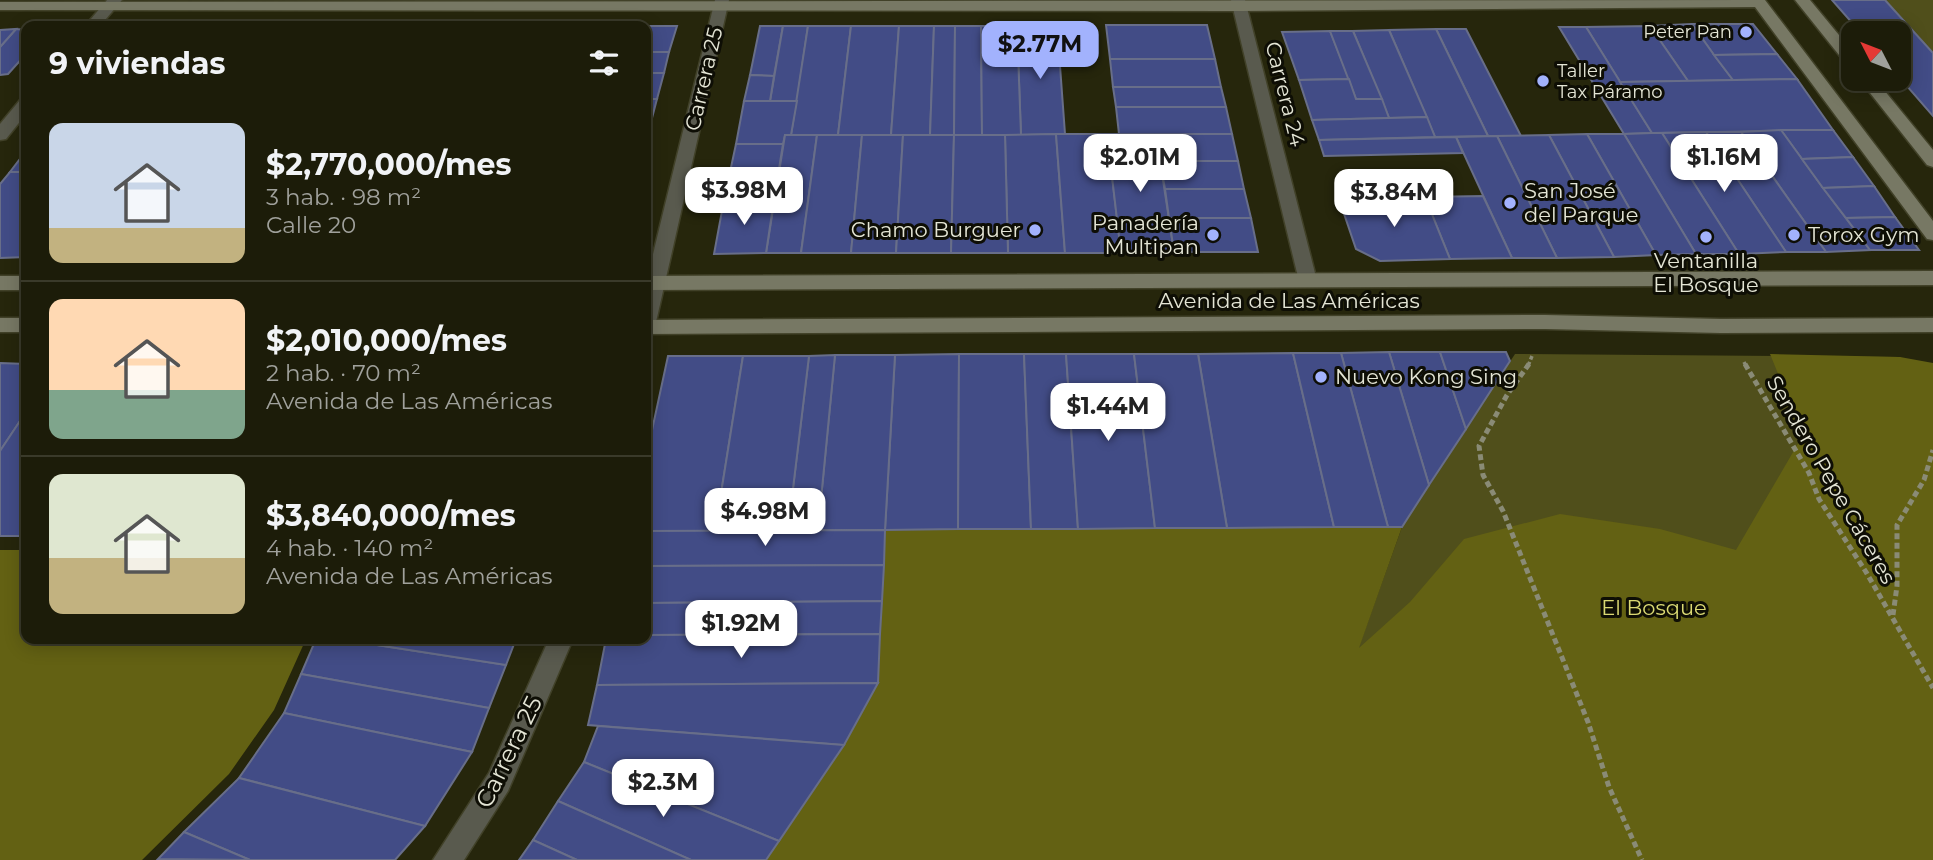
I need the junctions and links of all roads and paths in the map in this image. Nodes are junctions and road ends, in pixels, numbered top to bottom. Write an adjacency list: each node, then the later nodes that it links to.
1 (1802, 0): 8 (main road)
2 (1758, 1): 5 (main road); 13 (main road)
3 (112, 3): 4 (main road); 6 (main road); 7 (street)
4 (722, 4): 5 (main road); 15 (street, Carrera 25)
5 (1239, 4): 16 (street, Carrera 24)
6 (0, 6)
7 (96, 21)
8 (1841, 47)
9 (1877, 91): 12 (main road)
10 (21, 110): 11 (street)
11 (0, 135)
12 (1933, 161)
13 (1933, 234)
14 (1933, 278): 16 (main road, Avenida de Las Américas)
15 (651, 280)
16 (1308, 281): 19 (main road, Avenida de Las Américas)
17 (0, 283): 18 (main road)
18 (21, 283)
19 (651, 284)
20 (1545, 322): 23 (main road, Avenida de Las Américas); 25 (main road, Avenida de Las Américas); 31 (path)
21 (0, 325): 22 (main road)
22 (21, 325)
23 (651, 325)
24 (1933, 325): 25 (main road, Avenida de Las Américas)
25 (1721, 326): 27 (path, Sendero Pepe Cáceres)
26 (1933, 450): 27 (path)
27 (1893, 617): 29 (path, Sendero Pepe Cáceres)
28 (559, 644): 30 (street, Carrera 25)
29 (1933, 688)
30 (447, 860)
31 (1642, 860)

